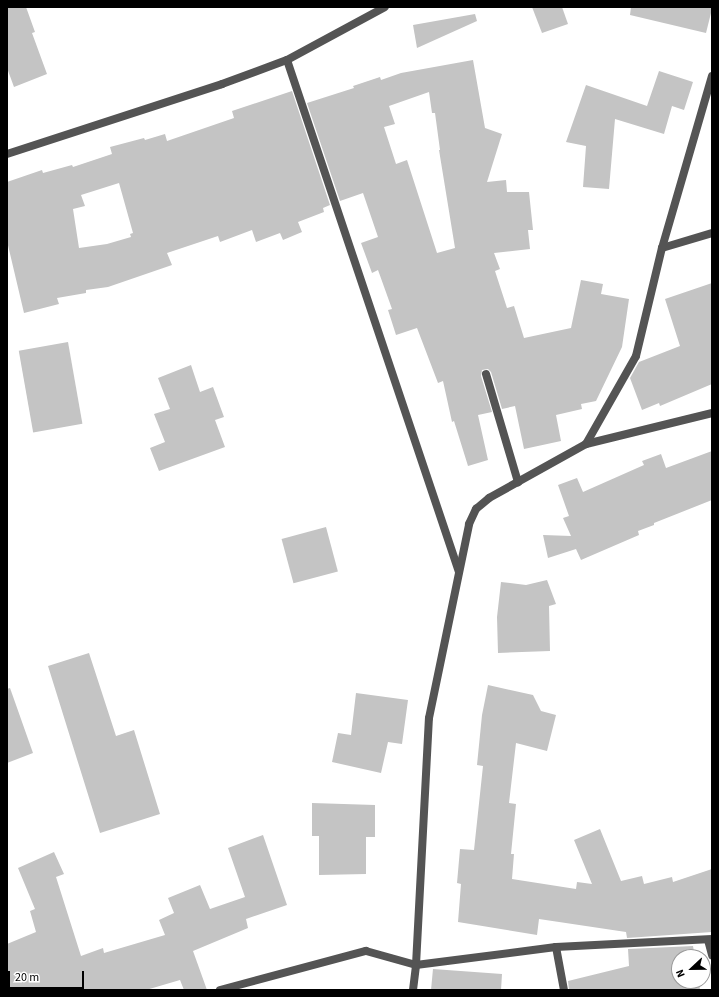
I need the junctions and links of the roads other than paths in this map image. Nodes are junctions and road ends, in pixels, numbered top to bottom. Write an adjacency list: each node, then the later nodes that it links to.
1 (385, 7): 2 (street)
2 (287, 60): 4 (street); 11 (street)
3 (712, 76): 6 (street)
4 (7, 154)
5 (712, 233): 6 (street)
6 (662, 248): 9 (street)
7 (486, 374): 10 (street)
8 (712, 413): 9 (street)
9 (586, 444): 10 (street)
10 (518, 482): 11 (street)
11 (459, 573): 15 (street)
12 (710, 940): 13 (street); 14 (street)
13 (556, 947): 15 (street); 18 (street)
14 (712, 955)
15 (416, 965): 16 (street); 17 (street)
16 (220, 990)
17 (413, 990)
18 (564, 990)

